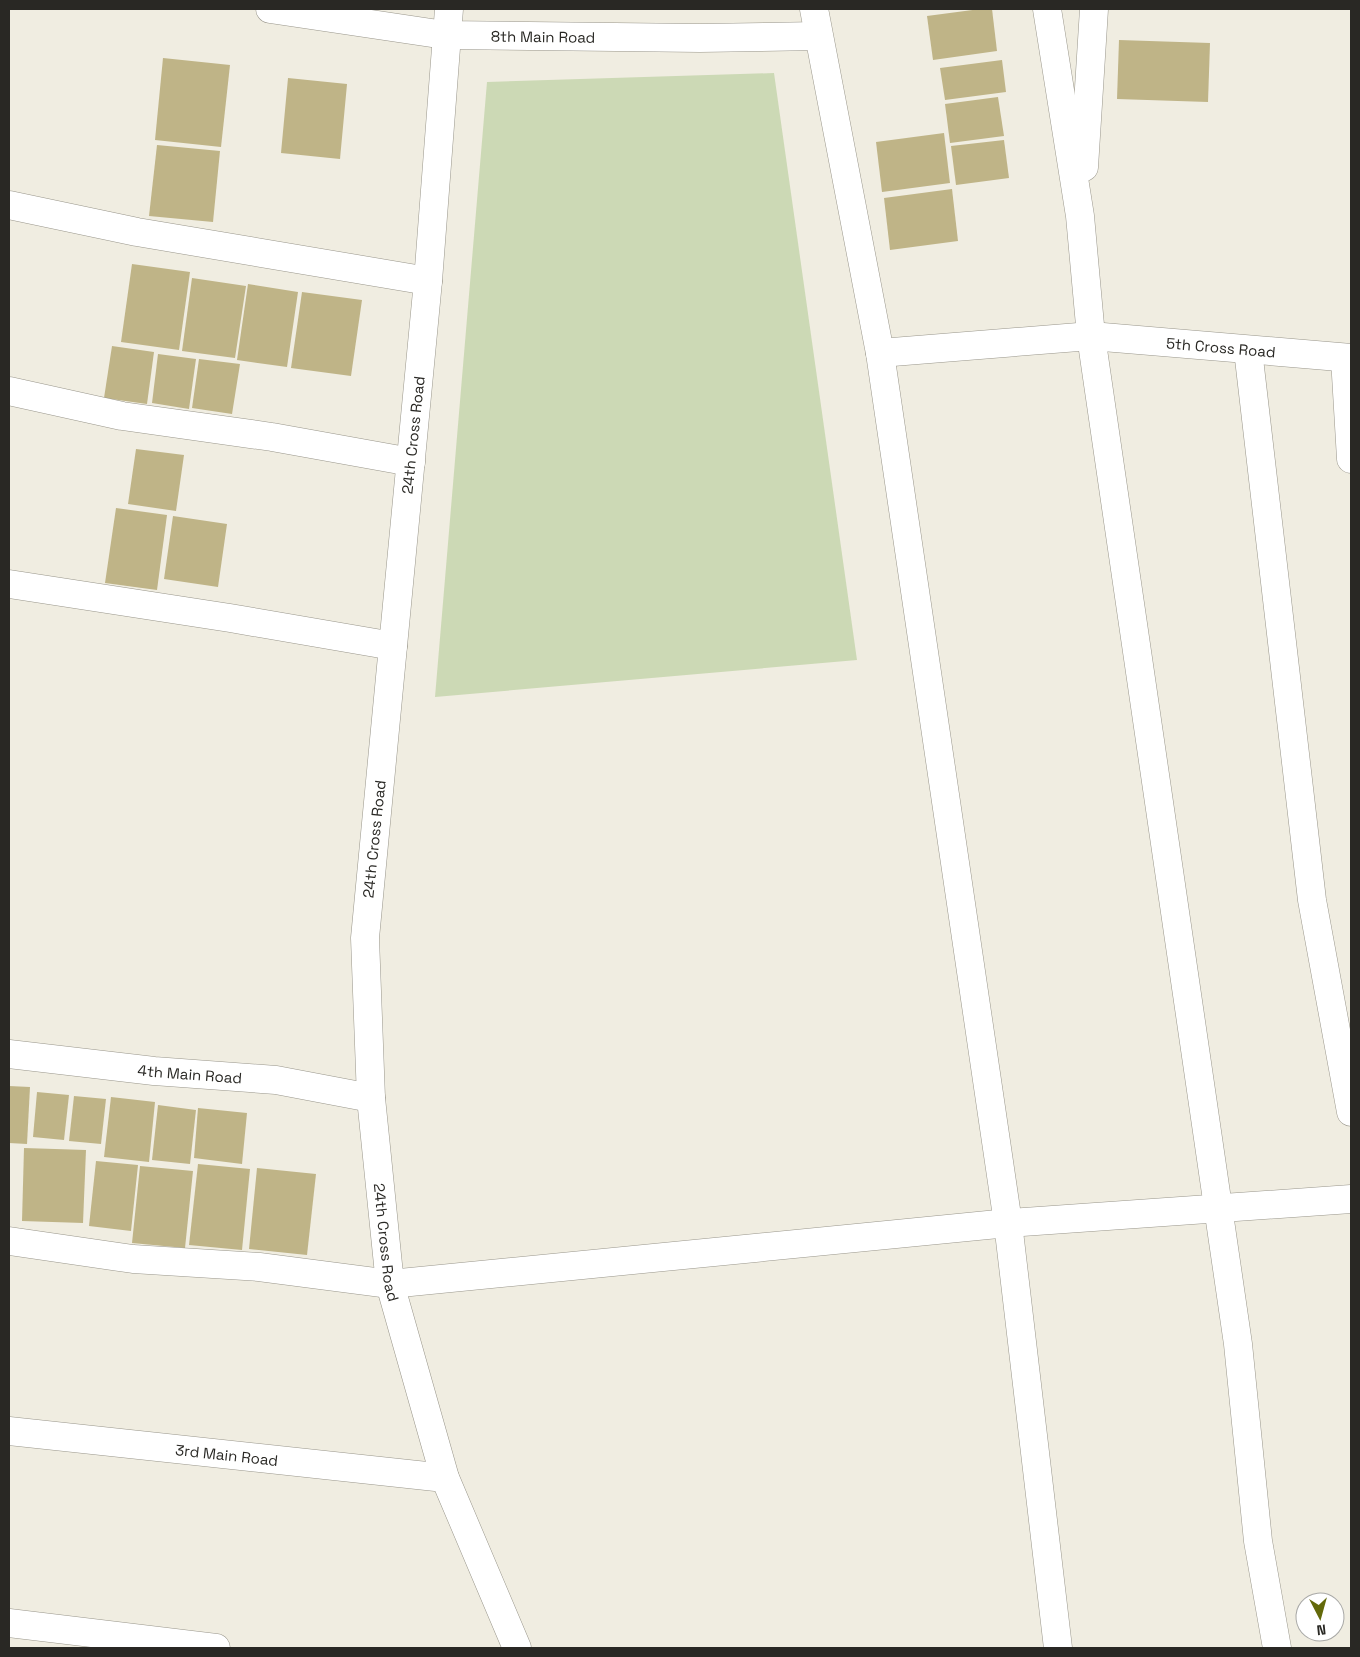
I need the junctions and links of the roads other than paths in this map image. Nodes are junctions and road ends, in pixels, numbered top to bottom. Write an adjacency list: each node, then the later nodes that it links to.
1 (270, 9): 6 (street, 8th Main Road)
2 (449, 9): 6 (street, 24th Cross Road)
3 (814, 9): 7 (street)
4 (1047, 9): 9 (street)
5 (1094, 9): 9 (street)
6 (445, 36): 7 (street, 8th Main Road); 10 (street, 24th Cross Road)
7 (818, 36): 13 (street)
8 (9, 205): 10 (street)
9 (1080, 216): 11 (street)
10 (428, 281): 17 (street, 24th Cross Road)
11 (1091, 336): 12 (street, 5th Cross Road); 13 (street, 5th Cross Road); 24 (street)
12 (1248, 350): 14 (street, 5th Cross Road); 22 (street)
13 (880, 353): 25 (street)
14 (1348, 358): 16 (street)
15 (9, 392): 17 (street)
16 (1351, 459)
17 (411, 462): 19 (street, 24th Cross Road)
18 (9, 584): 19 (street)
19 (393, 646): 21 (street, 24th Cross Road)
20 (9, 1054): 21 (street, 4th Main Road)
21 (371, 1098): 27 (street, 24th Cross Road)
22 (1351, 1112)
23 (1351, 1199): 24 (street)
24 (1218, 1207): 25 (street); 34 (street)
25 (1008, 1223): 27 (street); 33 (street)
26 (9, 1242): 27 (street)
27 (390, 1284): 29 (street, 24th Cross Road)
28 (9, 1431): 29 (street, 3rd Main Road)
29 (445, 1478): 32 (street, 24th Cross Road)
30 (9, 1623): 31 (street)
31 (214, 1648)
32 (517, 1648)
33 (1058, 1648)
34 (1277, 1648)

